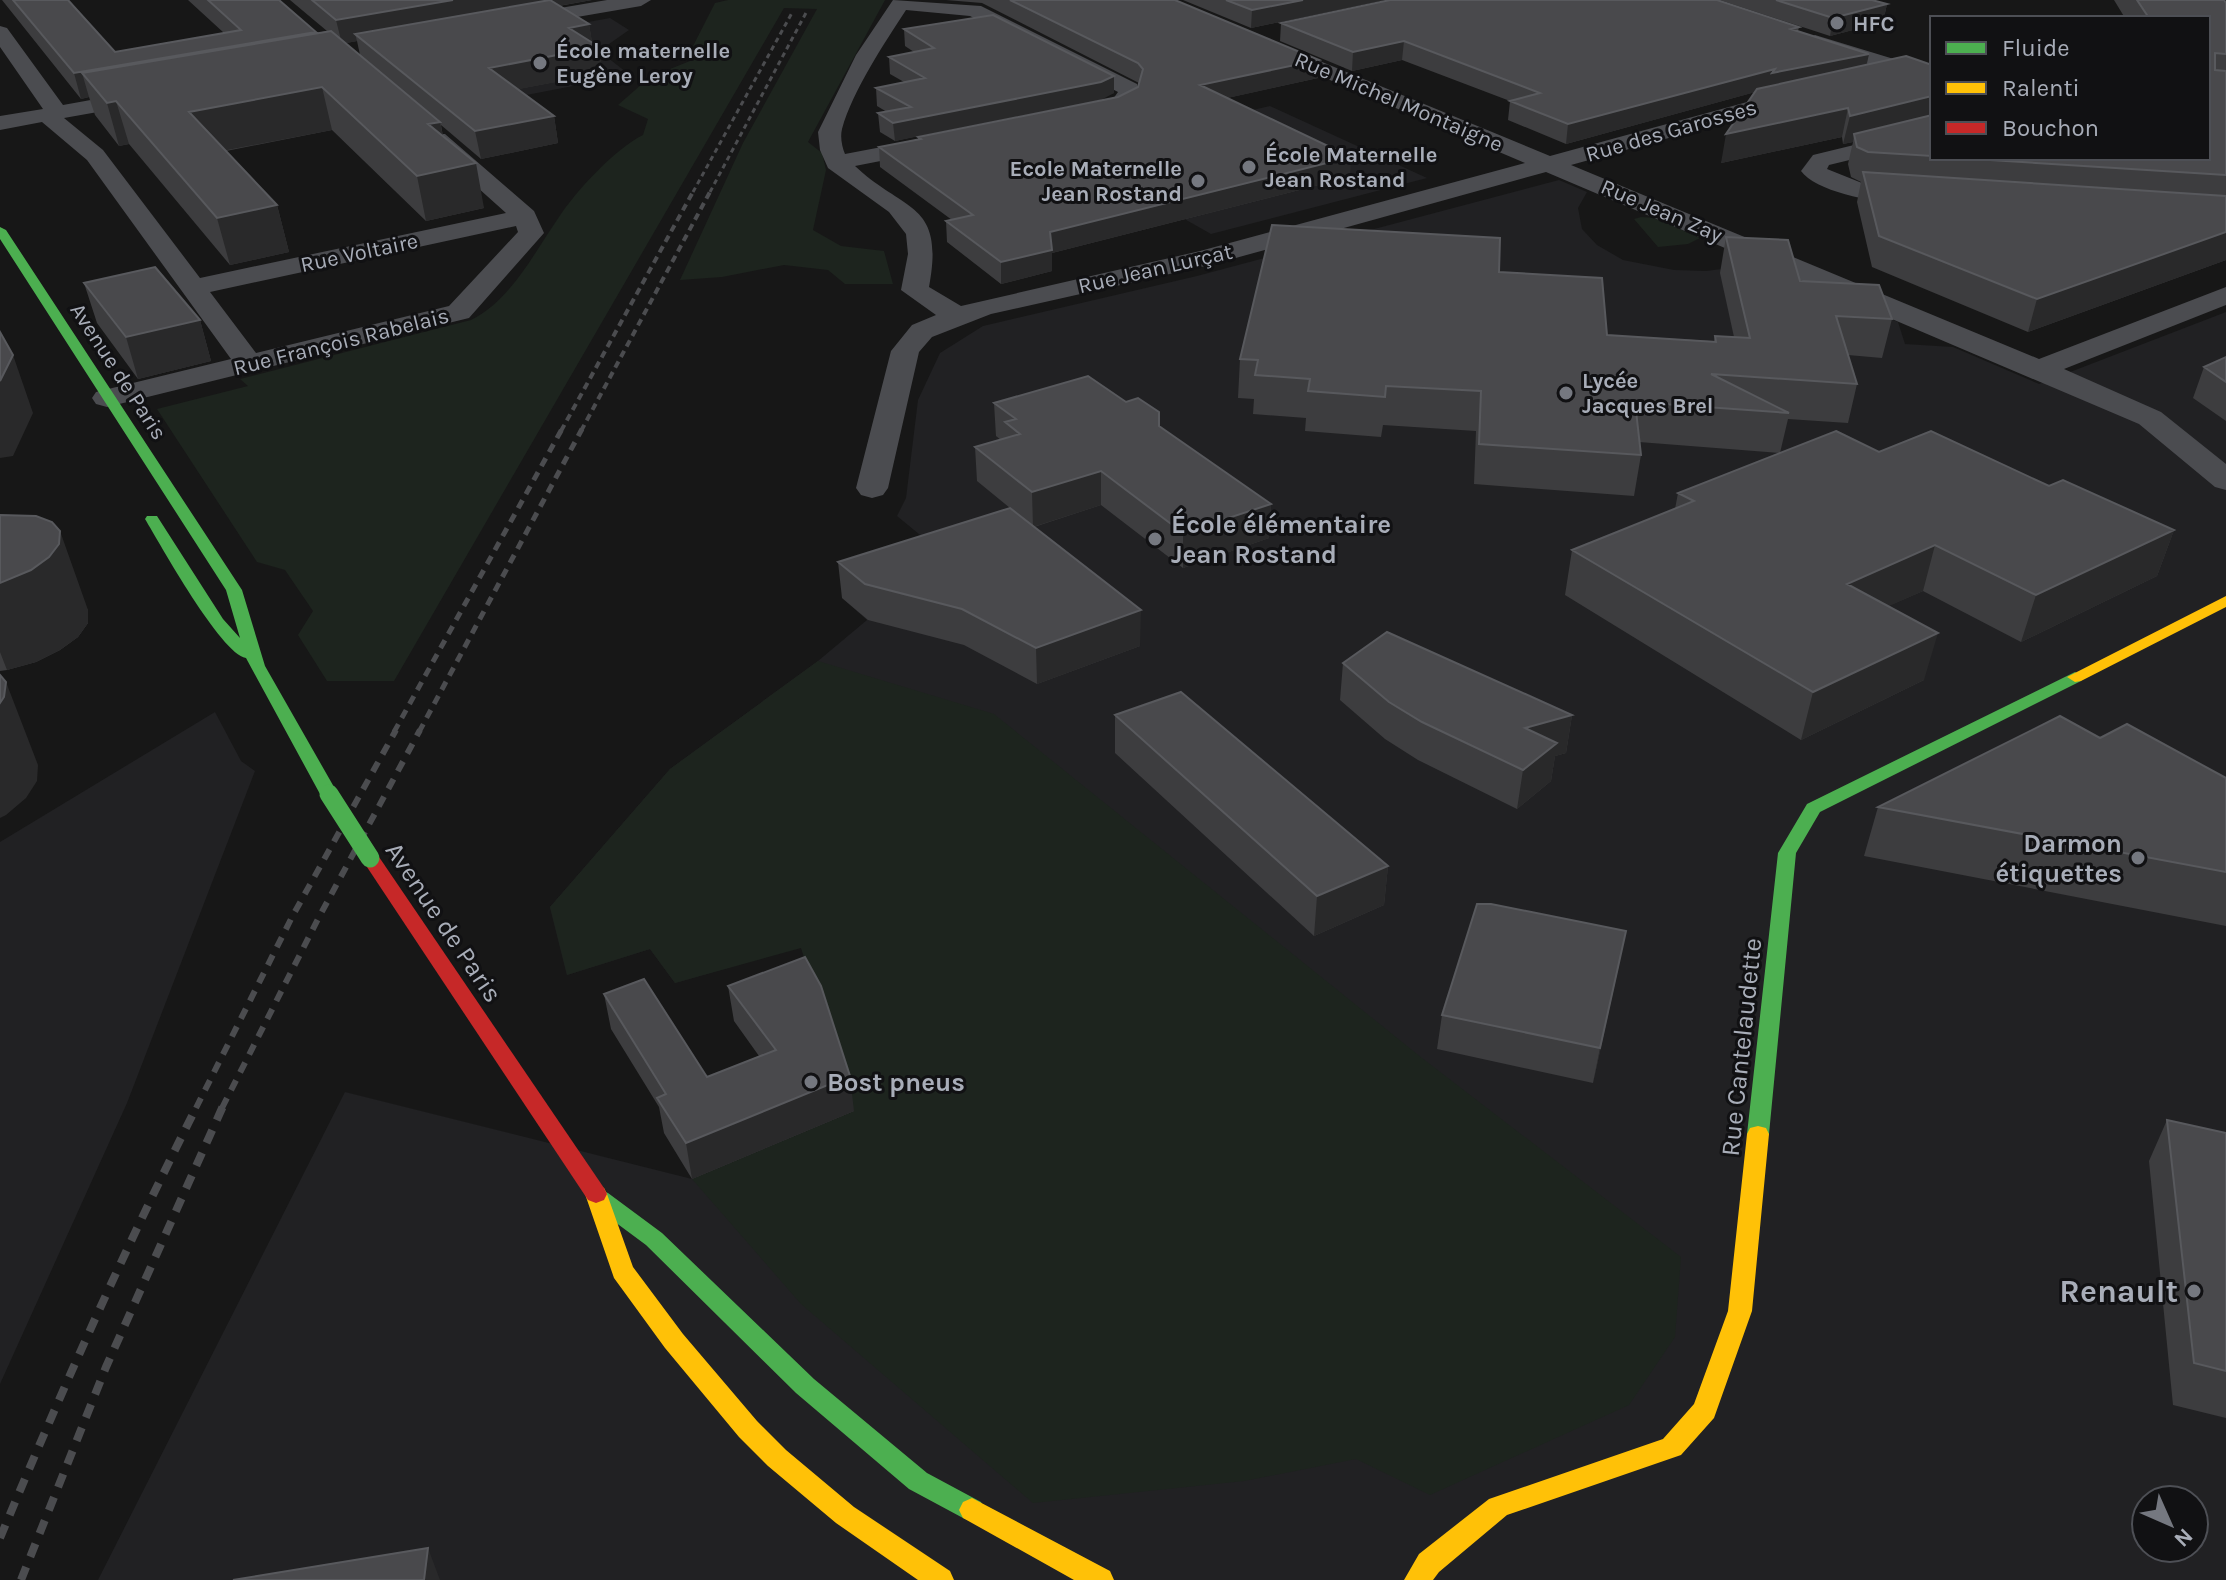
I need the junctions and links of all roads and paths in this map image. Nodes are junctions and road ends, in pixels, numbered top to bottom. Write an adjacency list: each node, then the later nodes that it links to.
1 (641, 0): 3 (street)
2 (902, 2): 12 (street); 17 (street)
3 (504, 24)
4 (1285, 30): 18 (street, Rue Michel Montaigne)
5 (0, 32): 11 (street)
6 (1800, 36): 7 (street)
7 (1922, 70): 8 (street)
8 (1868, 81)
9 (1823, 90): 18 (street, Rue des Garosses)
10 (171, 92): 11 (street)
11 (51, 113): 13 (street); 22 (street)
12 (1068, 116)
13 (0, 123)
14 (424, 128): 20 (street)
15 (1930, 133): 19 (street)
16 (956, 139): 17 (street)
17 (836, 163): 24 (street)
18 (1551, 164): 24 (street, Rue Jean Lurçat); 26 (street, Rue Jean Zay)
19 (1936, 197)
20 (525, 216): 22 (street, Rue Voltaire); 25 (street, Rue François Rabelais)
21 (0, 230): 27 (main road, Avenue de Paris)
22 (193, 288): 25 (street)
23 (2226, 295): 26 (street)
24 (956, 315): 29 (street, Rue Jean Lurçat)
25 (249, 364): 27 (street, Rue François Rabelais)
26 (2039, 369): 28 (street, Rue Jean Zay)
27 (107, 398): 32 (main road, Avenue de Paris)
28 (2226, 480)
29 (872, 488)
30 (145, 509): 32 (main road, Avenue de Paris)
31 (2226, 601): 36 (main road, Rue Cantelaudette)
32 (257, 666): 33 (main road, Avenue de Paris, bridge)
33 (600, 1199): 34 (main road); 35 (main road)
34 (940, 1580)
35 (1100, 1580)
36 (1418, 1580)

